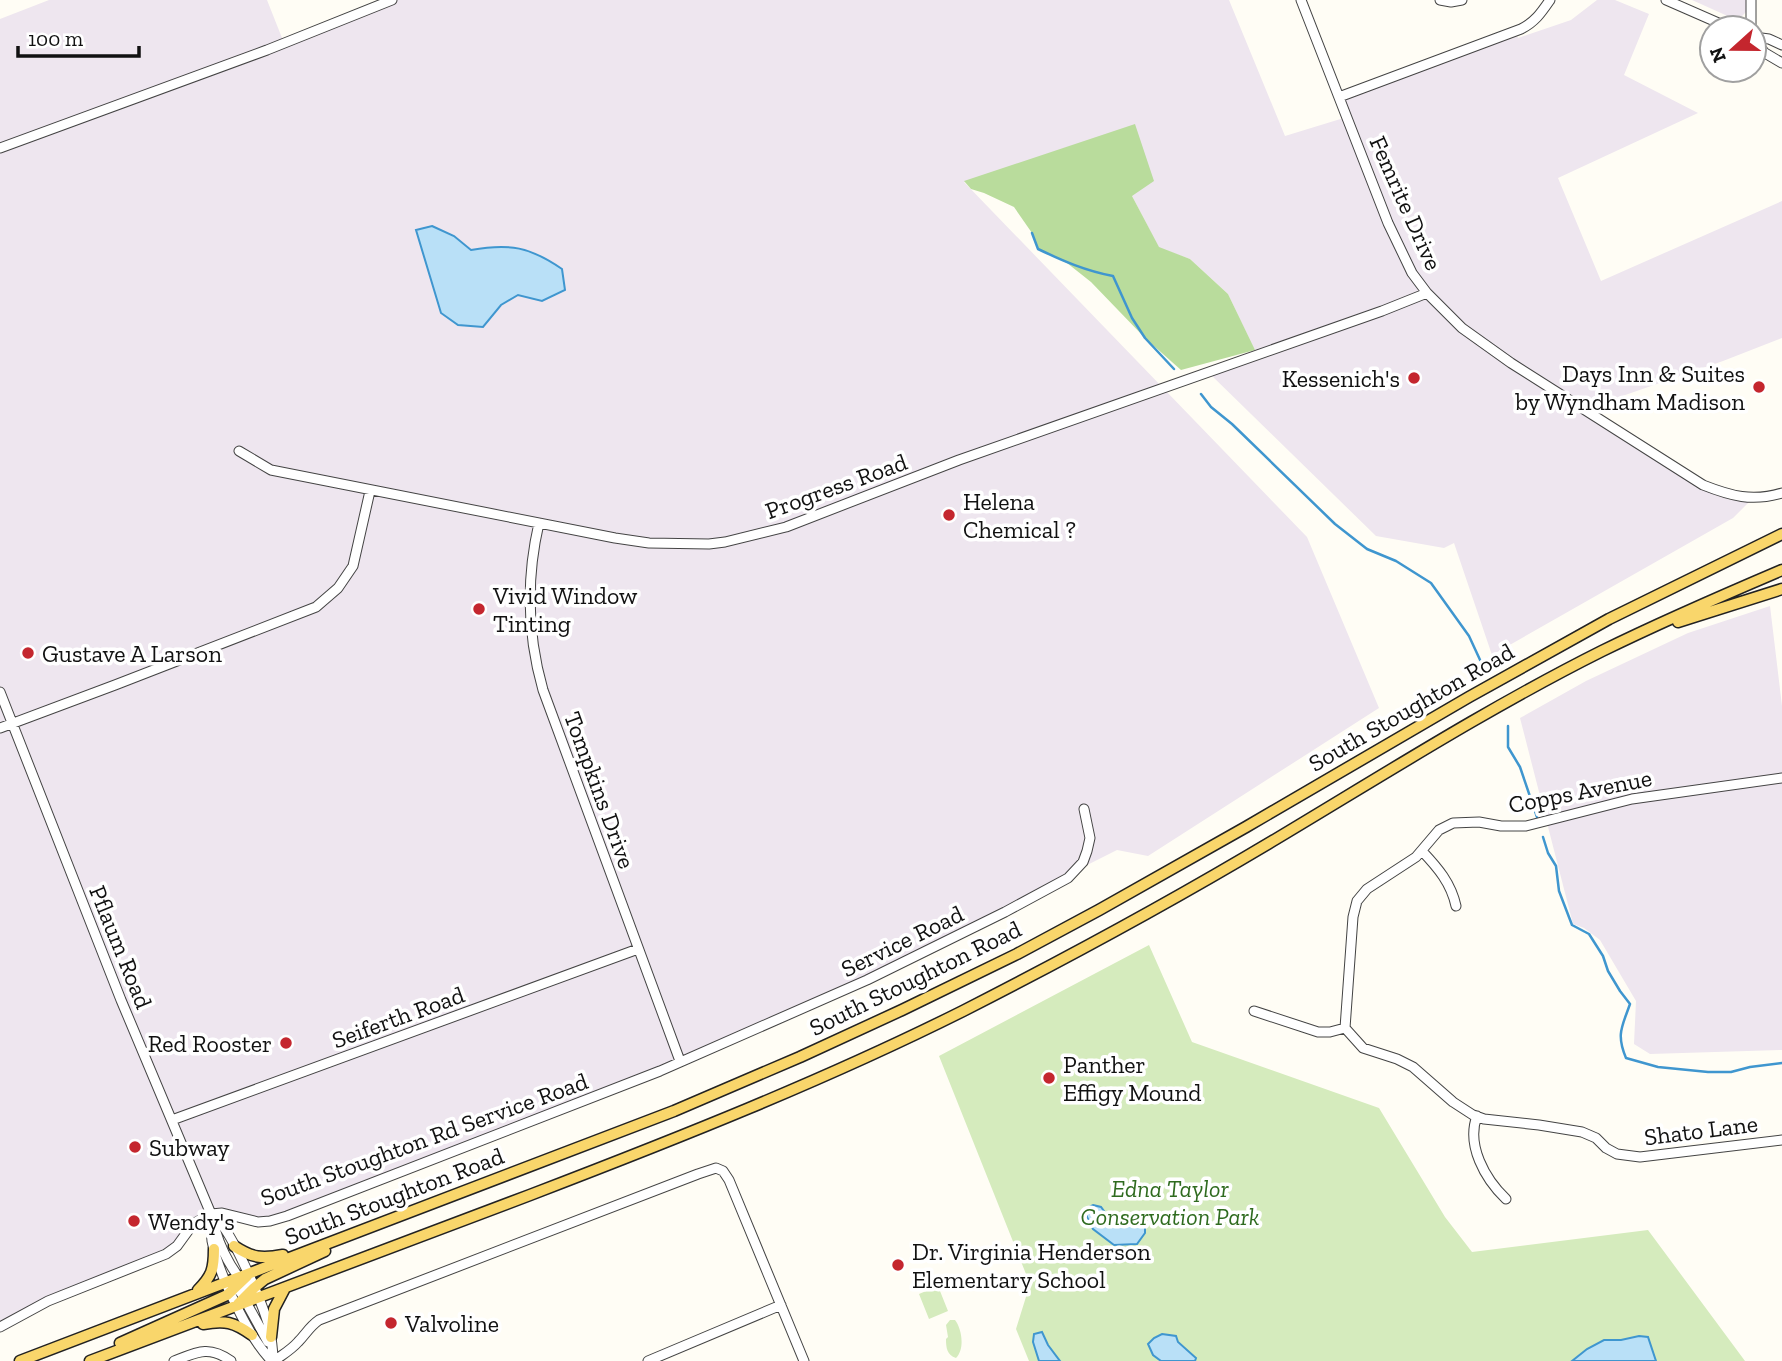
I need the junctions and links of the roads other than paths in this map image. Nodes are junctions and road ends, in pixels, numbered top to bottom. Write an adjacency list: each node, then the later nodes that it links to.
1 (392, 0): 9 (street)
2 (1301, 0): 8 (street, Femrite Drive)
3 (1440, 0): 4 (street)
4 (1462, 0)
5 (1550, 0): 8 (street)
6 (1666, 0): 7 (street)
7 (1698, 14)
8 (1339, 97): 10 (street, Femrite Drive)
9 (0, 148)
10 (1427, 293): 13 (street, Femrite Drive); 14 (street, Progress Road)
11 (239, 451): 12 (street, Progress Road)
12 (370, 491): 14 (street, Progress Road); 20 (street)
13 (1782, 493)
14 (539, 523): 26 (street, Tompkins Drive)
15 (1782, 534): 35 (main road, South Stoughton Road)
16 (1782, 570): 18 (main road, South Stoughton Road)
17 (1782, 589): 18 (main road)
18 (1654, 626): 40 (main road, South Stoughton Road)
19 (0, 692): 20 (street, Pflaum Road)
20 (12, 723): 21 (street); 31 (street, Pflaum Road)
21 (0, 728)
22 (1782, 778): 24 (street, Copps Avenue)
23 (1084, 809): 29 (street, Service Road)
24 (1422, 851): 25 (street); 28 (street, Copps Avenue)
25 (1456, 906)
26 (638, 949): 29 (street, Tompkins Drive); 31 (street, Seiferth Road)
27 (1254, 1011): 28 (street)
28 (1345, 1028): 30 (street, Shato Lane)
29 (680, 1061): 34 (street, South Stoughton Rd Service Road)
30 (1478, 1116): 32 (street, Shato Lane); 33 (street)
31 (172, 1120): 34 (street, Pflaum Road)
32 (1782, 1140)
33 (1506, 1199)
34 (211, 1214): 36 (street, Pflaum Road); 37 (street, Pflaum Road); 39 (street); 45 (street)
35 (371, 1227): 38 (main road, South Stoughton Road); 42 (main road)
36 (234, 1246): 38 (main road); 39 (street, Pflaum Road)
37 (214, 1249): 39 (street, Pflaum Road); 41 (main road)
38 (293, 1257): 39 (main road, South Stoughton Road)
39 (237, 1282): 41 (main road, South Stoughton Road); 42 (street, Pflaum Road); 42 (street, Pflaum Road); 48 (main road)
40 (285, 1288): 42 (main road, South Stoughton Road); 47 (main road)
41 (194, 1293): 49 (main road, South Stoughton Road)
42 (248, 1297): 44 (main road, South Stoughton Road); 46 (street, Pflaum Road); 47 (street, Pflaum Road); 52 (street)
43 (781, 1305): 52 (street); 53 (street); 54 (street)
44 (190, 1324): 46 (main road); 48 (main road, South Stoughton Road)
45 (0, 1327)
46 (252, 1335): 52 (street, Pflaum Road)
47 (271, 1337): 52 (street, Pflaum Road)
48 (92, 1360)
49 (20, 1361)
50 (174, 1361): 51 (street)
51 (231, 1361)
52 (273, 1361)
53 (648, 1361)
54 (804, 1361)

